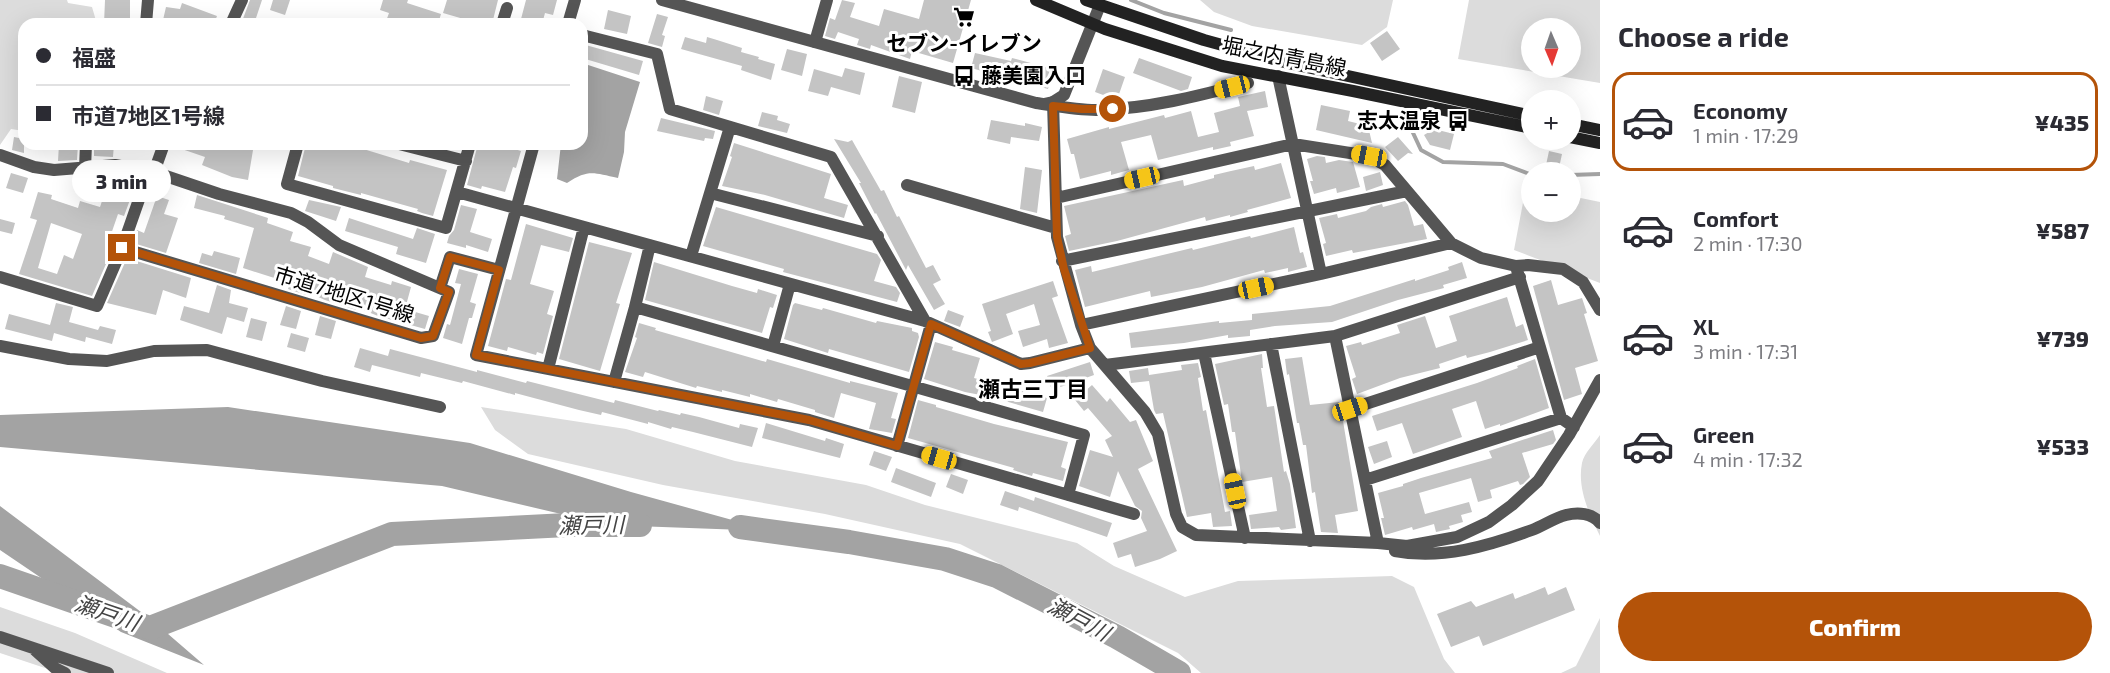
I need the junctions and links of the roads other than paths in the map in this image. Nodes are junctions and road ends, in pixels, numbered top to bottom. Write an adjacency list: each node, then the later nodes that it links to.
1 (148, 0): 10 (street)
2 (242, 0): 11 (street)
3 (575, 0): 13 (street)
4 (662, 0): 16 (street)
5 (827, 0): 16 (street)
6 (1036, 0): 14 (main road, 堀之内青島線)
7 (1086, 0): 8 (main road, 堀之内青島線)
8 (1100, 5): 14 (street); 20 (main road, 堀之内青島線)
9 (507, 8): 12 (street)
10 (146, 18)
11 (234, 18)
12 (504, 18)
13 (570, 18)
14 (1092, 24): 17 (main road, 堀之内青島線); 19 (street)
15 (588, 37): 22 (street)
16 (815, 42): 19 (street)
17 (1278, 76): 23 (main road, 堀之内青島線); 27 (street)
18 (1248, 83): 19 (street)
19 (1049, 104): 42 (street)
20 (1521, 114)
21 (1581, 126): 24 (main road)
22 (730, 127): 41 (street); 47 (street)
23 (1521, 127)
24 (1600, 130)
25 (1581, 139): 26 (main road)
26 (1600, 143)
27 (1293, 144): 39 (street); 42 (street); 44 (street)
28 (86, 150): 36 (street)
29 (161, 150): 37 (street)
30 (296, 150): 40 (street)
31 (423, 150): 35 (street)
32 (469, 150): 35 (street)
33 (532, 150): 43 (street)
34 (0, 155): 36 (street, 市道7地区1号線)
35 (466, 161): 40 (street)
36 (85, 169): 37 (street, 市道7地区1号線)
37 (151, 171): 50 (street); 58 (street, 市道7地区1号線)
38 (907, 184): 46 (street)
39 (1407, 190): 44 (street); 48 (street)
40 (457, 192): 43 (street)
41 (710, 193): 47 (street); 51 (street)
42 (1056, 198): 46 (street)
43 (516, 208): 45 (street); 53 (street)
44 (1307, 210): 52 (street); 55 (street)
45 (584, 227): 49 (street); 71 (street)
46 (1056, 228): 52 (street)
47 (878, 236): 61 (street)
48 (1451, 243): 54 (street); 55 (street)
49 (650, 245): 51 (street); 59 (street)
50 (122, 248): 56 (street); 58 (street, 市道7地区1号線)
51 (691, 256): 57 (street)
52 (1062, 261): 62 (street)
53 (499, 270): 58 (street); 71 (street)
54 (1518, 271): 60 (street); 63 (street); 67 (street)
55 (1322, 274): 62 (street)
56 (0, 277)
57 (789, 284): 61 (street); 66 (street)
58 (440, 288)
59 (635, 308): 66 (street); 73 (street)
60 (1600, 310)
61 (928, 322): 68 (street); 74 (street)
62 (1081, 325): 68 (street)
63 (1335, 336): 64 (street); 76 (street)
64 (1271, 344): 69 (street); 85 (street)
65 (0, 346): 75 (street)
66 (773, 346): 74 (street)
67 (1540, 347): 76 (street); 77 (street)
68 (1090, 348): 70 (street)
69 (1204, 352): 70 (street); 84 (street)
70 (1105, 365): 84 (street)
71 (548, 369): 73 (street)
72 (1600, 380): 78 (street)
73 (614, 382): 79 (street)
74 (913, 385): 79 (street); 81 (street)
75 (440, 407)
76 (1350, 409): 80 (street)
77 (1561, 418): 78 (street); 80 (street)
78 (1574, 427): 86 (street)
79 (897, 446): 81 (street)
80 (1365, 480): 86 (street)
81 (1068, 495): 82 (street)
82 (1134, 514)
83 (1600, 523): 86 (street)
84 (1245, 538): 85 (street)
85 (1310, 541): 86 (street)
86 (1378, 543)
87 (0, 637): 88 (street)
88 (32, 647): 89 (street); 90 (street)
89 (65, 673)
90 (108, 673)

